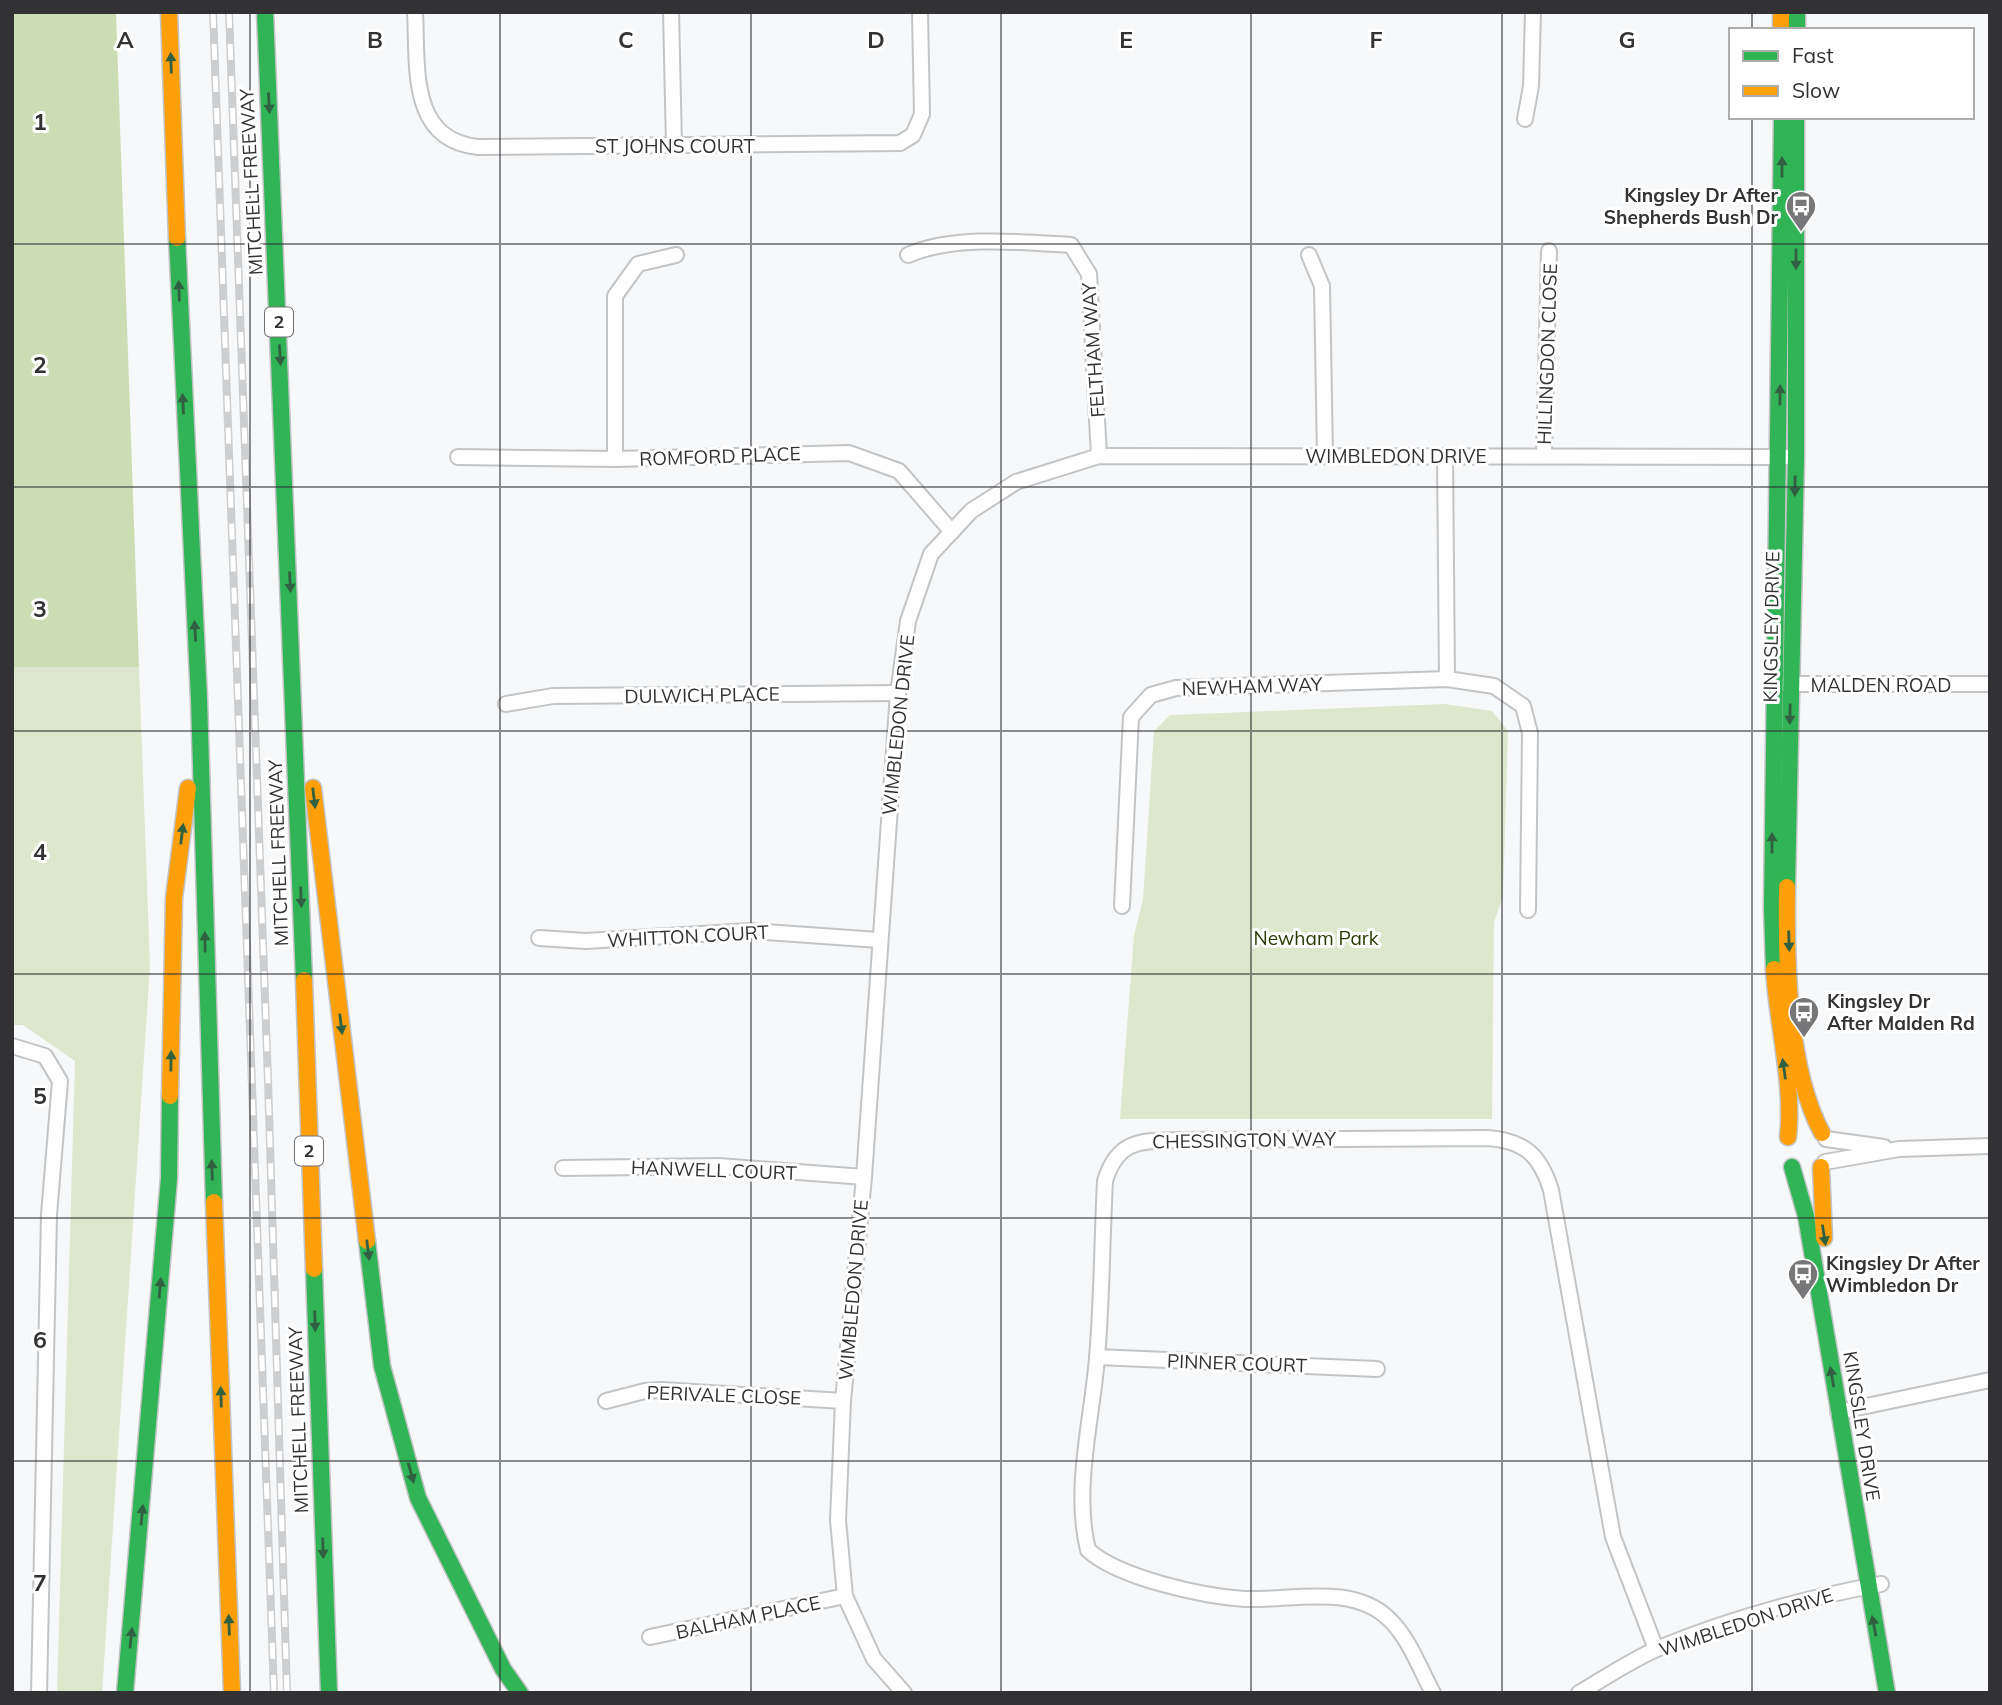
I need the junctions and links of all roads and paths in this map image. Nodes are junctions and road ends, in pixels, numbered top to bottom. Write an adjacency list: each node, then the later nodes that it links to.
1 (169, 12): 30 (main road, one-way to 1)
2 (265, 12): 24 (main road, MITCHELL FREEWAY / 2, one-way to 24)
3 (415, 12): 10 (street, ST JOHNS COURT)
4 (671, 12): 10 (street)
5 (920, 12): 10 (street, ST JOHNS COURT)
6 (1533, 12): 7 (street)
7 (1525, 119)
8 (1782, 119): 20 (main road, KINGSLEY DRIVE, one-way to 8)
9 (1796, 119): 21 (main road, KINGSLEY DRIVE, one-way to 21)
10 (674, 146)
11 (1549, 251): 18 (street, HILLINGDON CLOSE)
12 (1309, 255): 16 (street)
13 (676, 256): 22 (street)
14 (908, 256): 15 (street, FELTHAM WAY)
15 (1100, 456): 16 (street, WIMBLEDON DRIVE); 23 (street, WIMBLEDON DRIVE)
16 (1325, 456): 17 (street, WIMBLEDON DRIVE)
17 (1444, 456): 18 (street, WIMBLEDON DRIVE); 25 (street)
18 (1544, 456): 20 (street, WIMBLEDON DRIVE)
19 (458, 457): 22 (street, ROMFORD PLACE)
20 (1779, 457): 21 (street, WIMBLEDON DRIVE); 26 (main road, KINGSLEY DRIVE)
21 (1796, 457): 27 (main road, KINGSLEY DRIVE, one-way to 27)
22 (615, 459): 23 (street, ROMFORD PLACE)
23 (952, 532): 29 (street, WIMBLEDON DRIVE)
24 (291, 609): 59 (main road, MITCHELL FREEWAY / 2, one-way to 59); 60 (main road, one-way to 60)
25 (1447, 679): 32 (street, NEWHAM WAY); 33 (street, NEWHAM WAY)
26 (1773, 683): 27 (street, MALDEN ROAD); 38 (main road, KINGSLEY DRIVE, one-way to 26)
27 (1790, 684): 28 (street, MALDEN ROAD); 37 (main road, KINGSLEY DRIVE, one-way to 37)
28 (1990, 684)
29 (898, 693): 31 (street, DULWICH PLACE); 35 (street, WIMBLEDON DRIVE)
30 (199, 699): 57 (main road, one-way to 30); 58 (main road, one-way to 30)
31 (506, 704)
32 (1122, 906)
33 (1528, 910)
34 (539, 938): 35 (street, WHITTON COURT)
35 (879, 940): 44 (street, WIMBLEDON DRIVE)
36 (12, 1045): 56 (street)
37 (1824, 1136): 38 (main road); 40 (street); 41 (main road)
38 (1788, 1137): 42 (main road)
39 (1990, 1146): 40 (street)
40 (1899, 1149): 41 (street)
41 (1823, 1164): 42 (main road); 50 (main road, KINGSLEY DRIVE, one-way to 50)
42 (1793, 1167): 50 (main road, KINGSLEY DRIVE, one-way to 42)
43 (563, 1168): 44 (street, HANWELL COURT)
44 (864, 1177): 49 (street, WIMBLEDON DRIVE)
45 (1097, 1357): 46 (street, PINNER COURT); 54 (street, CHESSINGTON WAY); 62 (street, CHESSINGTON WAY)
46 (1377, 1369)
47 (1990, 1380): 50 (street)
48 (606, 1401): 49 (street, PERIVALE CLOSE)
49 (843, 1401): 52 (street, WIMBLEDON DRIVE)
50 (1845, 1411): 51 (main road, KINGSLEY DRIVE)
51 (1874, 1585): 54 (street, WIMBLEDON DRIVE); 63 (main road, KINGSLEY DRIVE, one-way to 51); 64 (main road, KINGSLEY DRIVE)
52 (845, 1596): 53 (street, BALHAM PLACE); 61 (street, WIMBLEDON DRIVE)
53 (650, 1637)
54 (1656, 1650): 55 (street, WIMBLEDON DRIVE)
55 (1589, 1690)
56 (39, 1693)
57 (125, 1693)
58 (232, 1693)
59 (329, 1693)
60 (520, 1693)
61 (904, 1693)
62 (1433, 1693)
63 (1887, 1693)
64 (1902, 1693)

